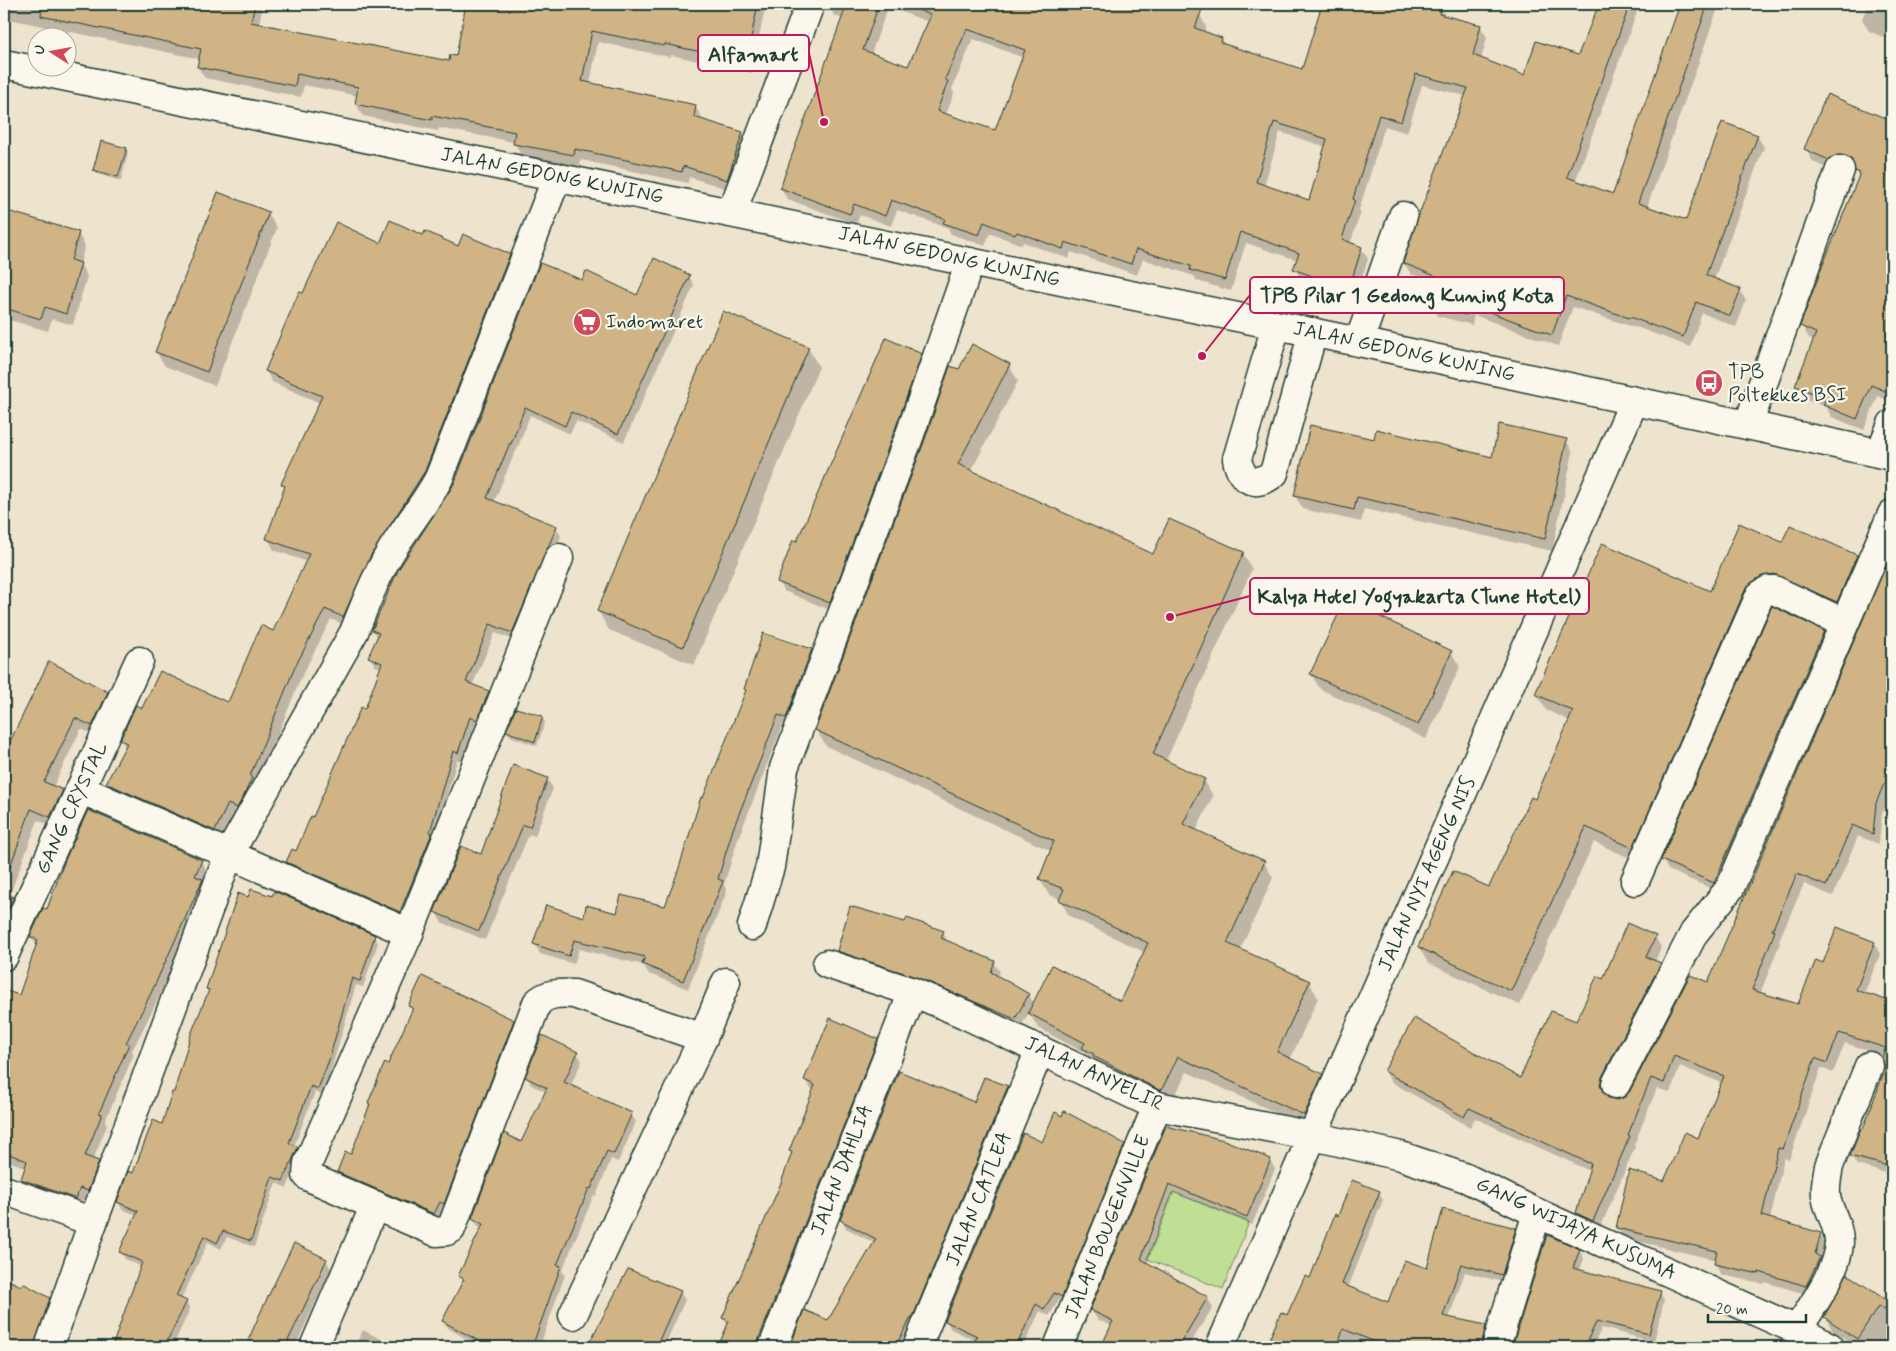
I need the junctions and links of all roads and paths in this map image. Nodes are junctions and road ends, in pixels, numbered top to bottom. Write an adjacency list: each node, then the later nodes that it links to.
1 (810, 4): 5 (street)
2 (4, 64): 4 (street, JALAN GEDONG KUNING)
3 (1840, 170): 13 (street)
4 (556, 177): 5 (street, JALAN GEDONG KUNING); 20 (street)
5 (732, 212): 7 (street, JALAN GEDONG KUNING)
6 (1403, 216): 10 (street)
7 (970, 262): 8 (street, JALAN GEDONG KUNING); 22 (street)
8 (1276, 326): 9 (street, JALAN GEDONG KUNING); 9 (street)
9 (1313, 332): 10 (street, JALAN GEDONG KUNING)
10 (1358, 342): 11 (street, JALAN GEDONG KUNING)
11 (1634, 401): 13 (street, JALAN GEDONG KUNING); 33 (street, JALAN NYI AGENG NIS)
12 (1892, 424): 14 (street)
13 (1748, 425): 14 (street, JALAN GEDONG KUNING)
14 (1886, 455)
15 (1892, 514): 17 (street)
16 (559, 558): 23 (street)
17 (1844, 623): 21 (street); 31 (street)
18 (139, 661): 19 (street, GANG CRYSTAL)
19 (80, 788): 20 (street); 24 (street, GANG CRYSTAL)
20 (229, 854): 23 (street); 37 (street)
21 (1635, 881)
22 (752, 926)
23 (409, 933): 35 (street)
24 (4, 956)
25 (827, 964): 27 (street, JALAN ANYELIR)
26 (726, 982): 28 (street)
27 (913, 992): 29 (street, JALAN ANYELIR); 42 (street, JALAN DAHLIA)
28 (703, 1038): 35 (street); 38 (street)
29 (1040, 1050): 32 (street, JALAN ANYELIR); 43 (street, JALAN CATLEA)
30 (1869, 1066): 39 (street)
31 (1616, 1084)
32 (1157, 1106): 33 (street, JALAN ANYELIR); 44 (street, JALAN BOUGENVILLE)
33 (1313, 1136): 36 (street, GANG WIJAYA KUSUMA); 45 (street, JALAN NYI AGENG NIS)
34 (4, 1190): 37 (street)
35 (375, 1205): 41 (street)
36 (1537, 1213): 39 (street, GANG WIJAYA KUSUMA); 46 (street)
37 (93, 1222): 40 (street)
38 (573, 1315)
39 (1797, 1330): 47 (street, GANG WIJAYA KUSUMA)
40 (49, 1347)
41 (314, 1347)
42 (773, 1347)
43 (917, 1347)
44 (1058, 1347)
45 (1220, 1347)
46 (1496, 1347)
47 (1830, 1347)

